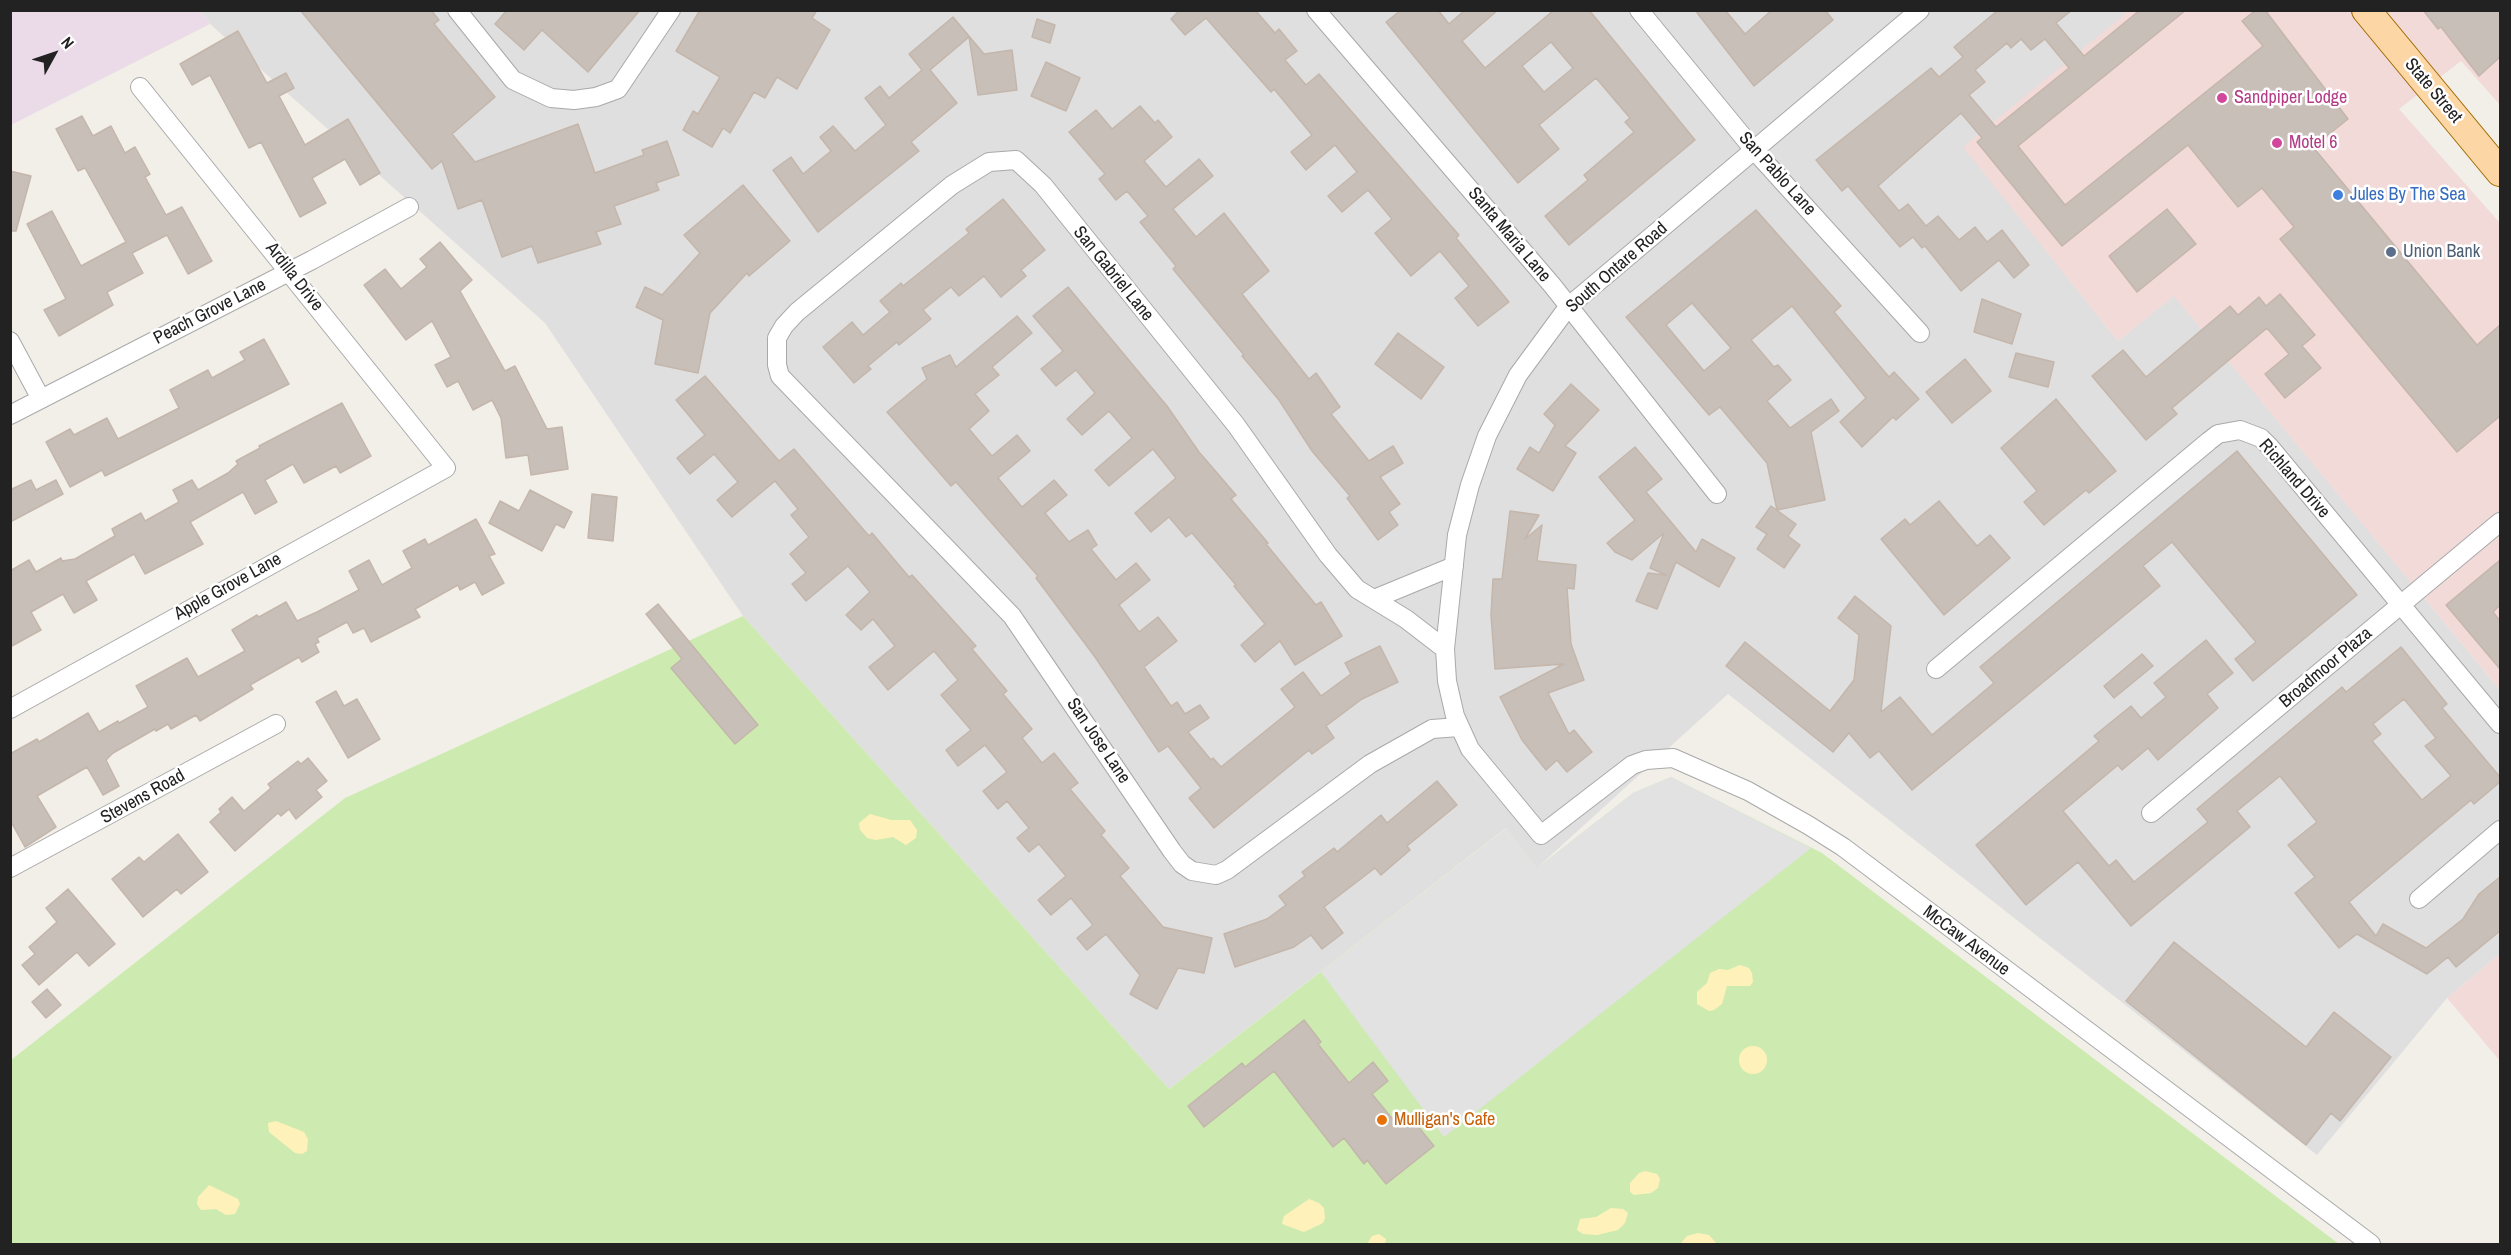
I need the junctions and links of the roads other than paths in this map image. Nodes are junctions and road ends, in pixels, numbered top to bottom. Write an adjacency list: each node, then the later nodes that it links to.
1 (457, 10): 2 (street)
2 (671, 10)
3 (1316, 10): 12 (street, Santa Maria Lane)
4 (1639, 10): 8 (street, San Pablo Lane)
5 (1920, 10): 8 (street, South Ontare Road)
6 (2366, 10): 9 (main road, State Street)
7 (141, 87): 11 (street, Ardilla Drive)
8 (1754, 150): 12 (street, South Ontare Road); 13 (street, San Pablo Lane)
9 (2500, 172)
10 (409, 207): 11 (street, Peach Grove Lane)
11 (288, 272): 16 (street, Peach Grove Lane); 18 (street, Ardilla Drive)
12 (1568, 307): 19 (street, Santa Maria Lane); 21 (street, South Ontare Road)
13 (1920, 333)
14 (10, 341): 16 (street)
15 (788, 385): 22 (street, San Gabriel Lane); 29 (street, San Jose Lane)
16 (41, 399): 17 (street, Peach Grove Lane)
17 (10, 415)
18 (446, 468): 26 (street, Apple Grove Lane)
19 (1717, 494)
20 (2500, 522): 23 (street, Broadmoor Plaza)
21 (1454, 566): 22 (street); 24 (street, South Ontare Road)
22 (1374, 599): 24 (street, San Gabriel Lane)
23 (2401, 605): 25 (street, Richland Drive); 28 (street, Richland Drive); 30 (street, Broadmoor Plaza)
24 (1445, 649): 29 (street, South Ontare Road)
25 (1936, 669)
26 (10, 709)
27 (276, 724): 33 (street, Stevens Road)
28 (2500, 724)
29 (1459, 727): 32 (street, South Ontare Road)
30 (2151, 813)
31 (2500, 830): 34 (street)
32 (1540, 835): 35 (street, McCaw Avenue)
33 (10, 868)
34 (2418, 899)
35 (2371, 1245)

